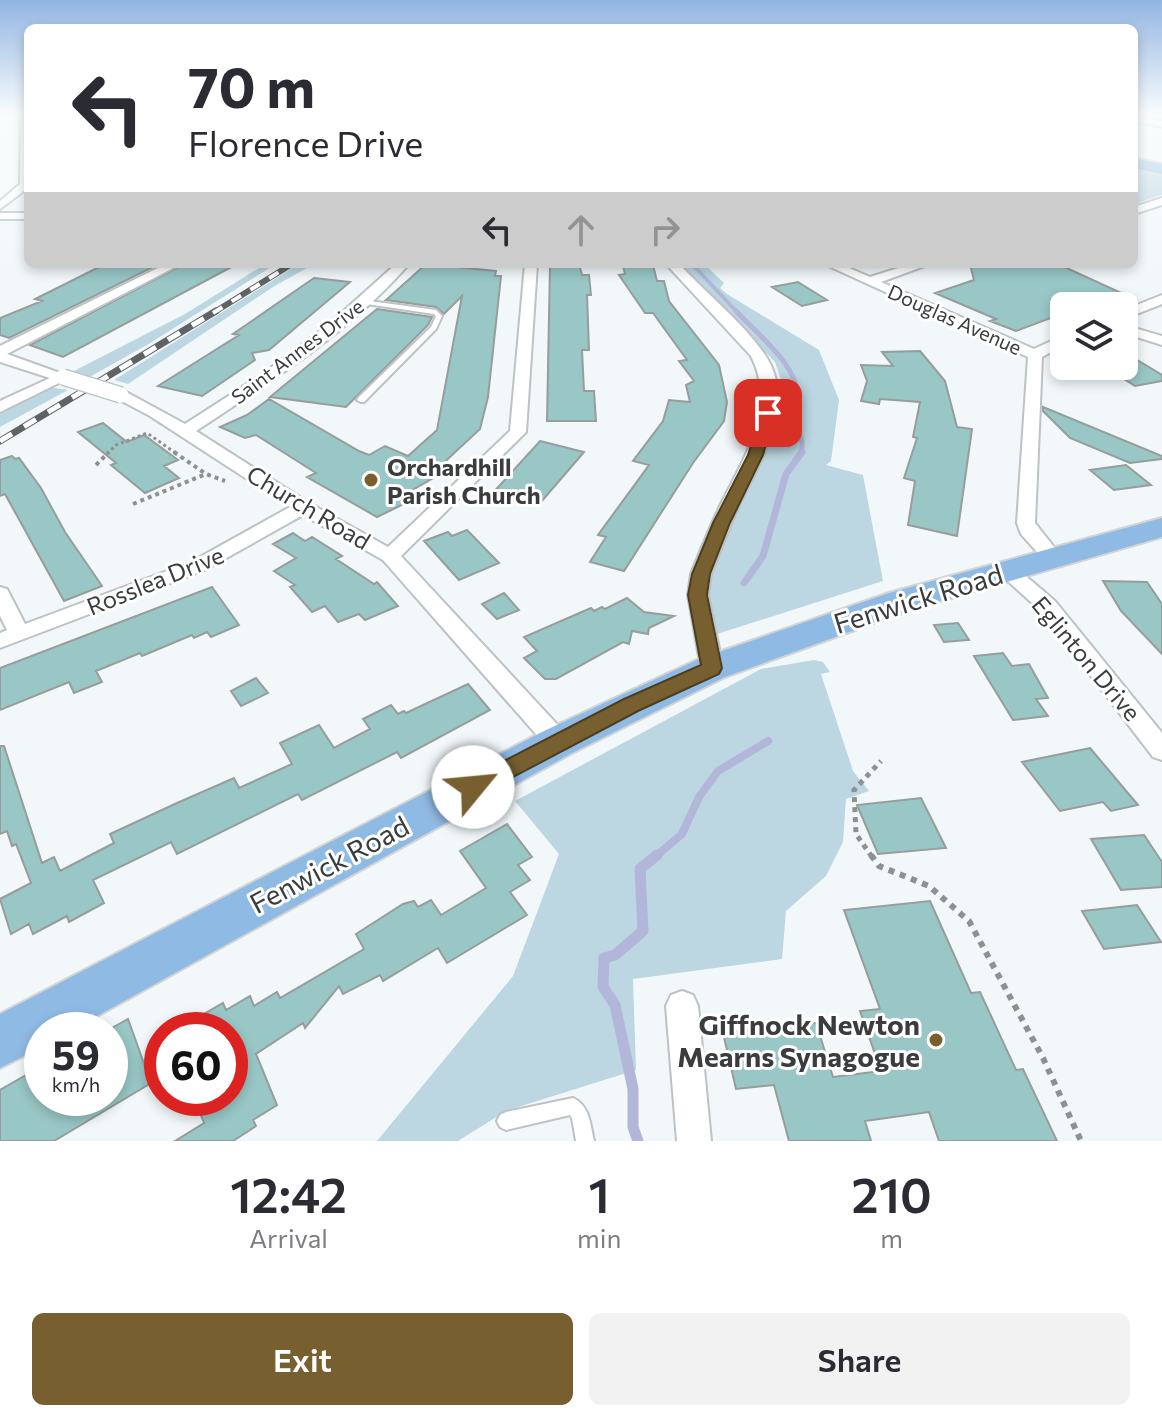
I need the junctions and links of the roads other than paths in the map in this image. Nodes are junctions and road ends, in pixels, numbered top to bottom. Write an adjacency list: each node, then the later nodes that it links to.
1 (24, 186): 3 (street)
2 (1162, 201): 4 (street)
3 (0, 206)
4 (1138, 210)
5 (0, 216): 6 (street)
6 (24, 216)
7 (167, 268): 20 (street)
8 (399, 268): 15 (street, Saint Annes Drive)
9 (531, 268): 28 (street)
10 (676, 268): 33 (street)
11 (839, 268): 13 (street, Douglas Avenue)
12 (911, 268): 13 (street)
13 (870, 281): 21 (street, Douglas Avenue)
14 (1162, 299): 16 (street)
15 (362, 302): 23 (lane); 25 (street, Saint Annes Drive)
16 (1138, 309)
17 (1138, 333): 18 (street)
18 (1162, 341)
19 (1050, 347): 21 (street)
20 (0, 355): 22 (street, Church Road)
21 (1035, 355): 29 (street)
22 (63, 377): 24 (street); 25 (street, Church Road, bridge)
23 (361, 400)
24 (0, 407)
25 (185, 431): 26 (street, Church Road)
26 (303, 507): 28 (street, Church Road); 32 (street, Rosslea Drive)
27 (1162, 527): 29 (main road, Fenwick Road)
28 (390, 556): 34 (street, Church Road)
29 (1051, 556): 30 (main road, Fenwick Road)
30 (1007, 570): 33 (main road, Fenwick Road); 35 (street, Eglinton Drive)
31 (0, 594): 32 (street)
32 (10, 637)
33 (712, 668): 34 (main road, Fenwick Road)
34 (558, 742): 37 (main road, Fenwick Road)
35 (1162, 750)
36 (682, 1006): 40 (street)
37 (0, 1042)
38 (506, 1121): 39 (lane)
39 (585, 1141)
40 (694, 1141)

